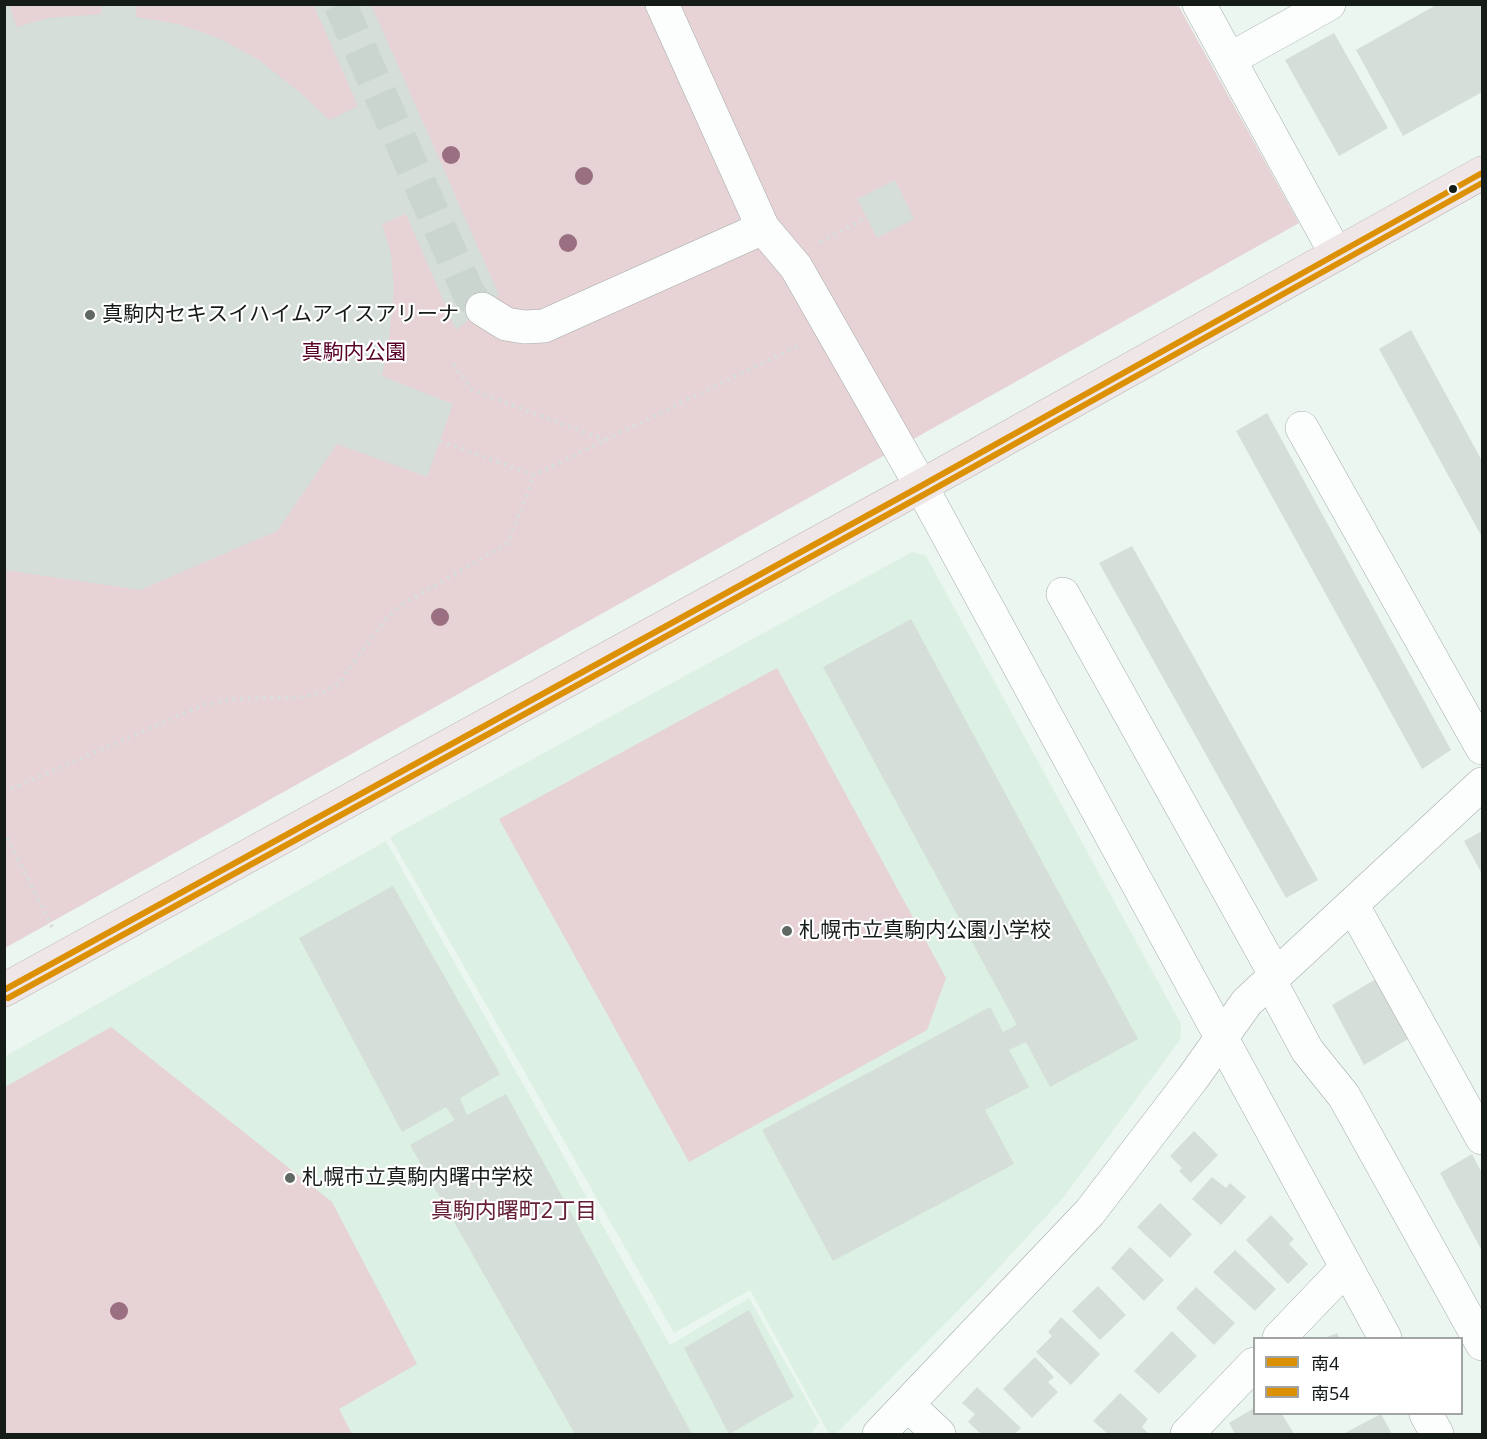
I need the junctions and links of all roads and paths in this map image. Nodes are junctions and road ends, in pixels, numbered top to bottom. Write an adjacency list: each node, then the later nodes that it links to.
1 (662, 4): 7 (street)
2 (1200, 4): 4 (street)
3 (1329, 4): 4 (street)
4 (1230, 59): 9 (street)
5 (1482, 173): 9 (highway)
6 (866, 218): 8 (path)
7 (764, 228): 10 (street); 17 (street)
8 (820, 242)
9 (1336, 254): 17 (highway)
10 (482, 309)
11 (800, 345): 14 (path)
12 (453, 364): 14 (path)
13 (1302, 428): 19 (street)
14 (605, 440): 16 (path)
15 (440, 441): 16 (path)
16 (534, 475): 21 (path)
17 (921, 486): 26 (highway); 27 (street)
18 (1063, 594): 25 (street)
19 (1482, 748)
20 (1482, 784): 23 (street)
21 (4, 792)
22 (4, 831): 24 (path)
23 (1353, 906): 25 (street); 28 (street)
24 (54, 930)
25 (1273, 978): 27 (street); 32 (street)
26 (4, 990)
27 (1221, 1038): 29 (street); 34 (street)
28 (1482, 1138)
29 (1346, 1268): 30 (street); 31 (street)
30 (1280, 1337)
31 (1384, 1337)
32 (1482, 1344)
33 (1253, 1365): 38 (street)
34 (908, 1405): 36 (street); 37 (street)
35 (1427, 1415): 39 (street)
36 (879, 1434)
37 (939, 1434)
38 (1187, 1434)
39 (1437, 1434)

